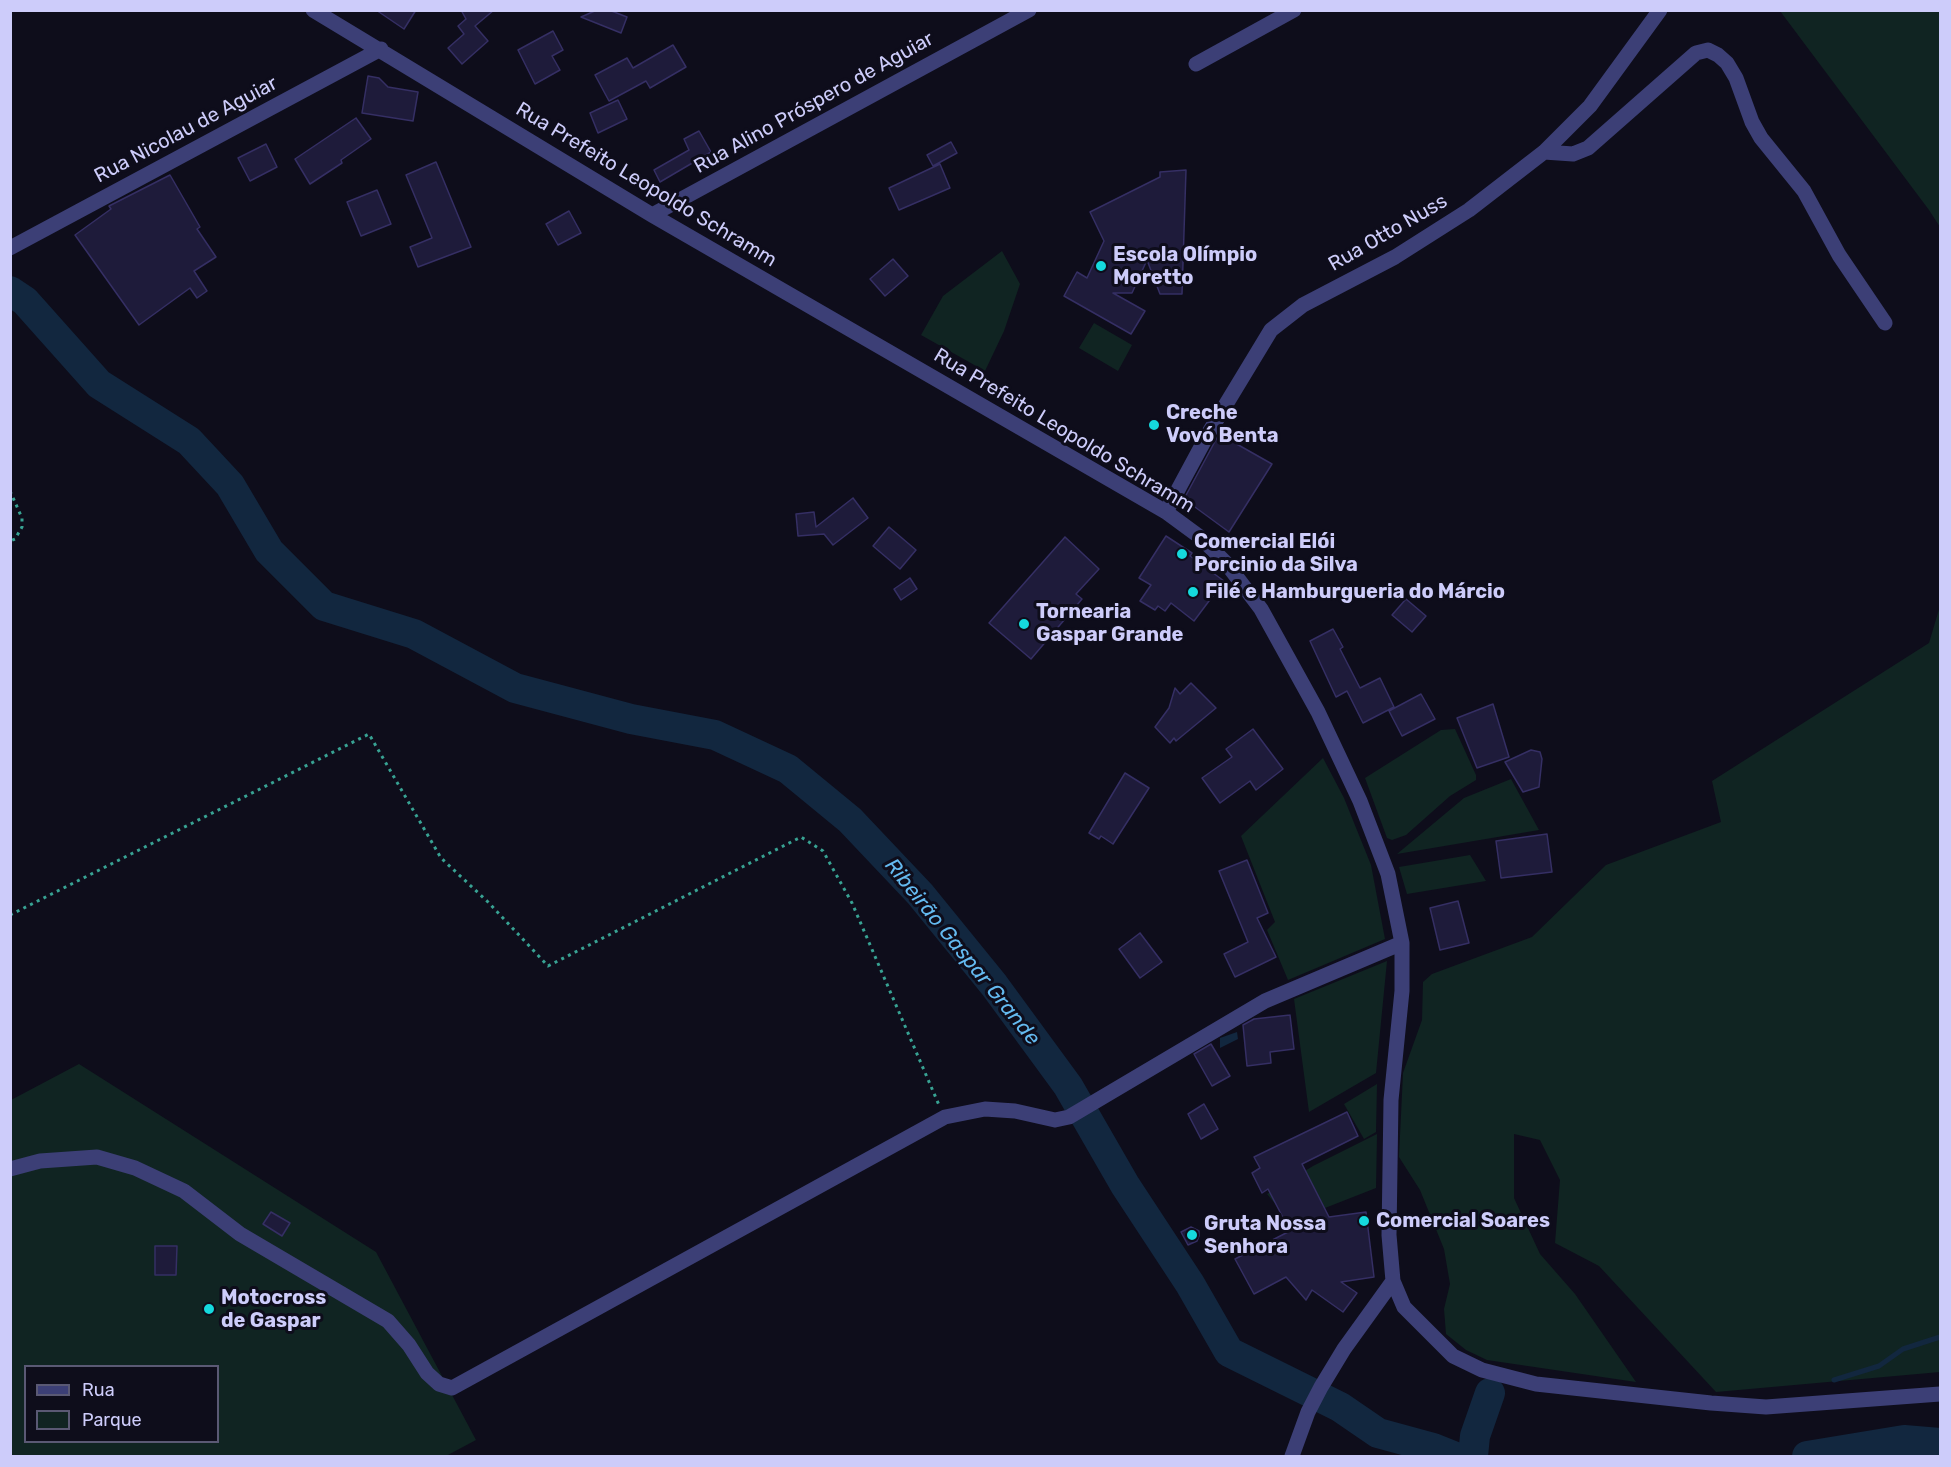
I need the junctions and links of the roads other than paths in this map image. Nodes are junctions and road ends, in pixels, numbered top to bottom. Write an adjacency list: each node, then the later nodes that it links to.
1 (314, 10): 5 (street, Rua Prefeito Leopoldo Schramm)
2 (1029, 10): 9 (street, Rua Alino Próspero de Aguiar)
3 (1294, 10): 7 (street)
4 (1660, 10): 8 (street, Rua Otto Nuss)
5 (339, 16): 6 (street, Rua Prefeito Leopoldo Schramm)
6 (381, 49): 9 (street, Rua Prefeito Leopoldo Schramm); 10 (street, Rua Nicolau de Aguiar)
7 (1196, 64)
8 (1544, 152): 11 (street); 12 (street, Rua Otto Nuss)
9 (652, 215): 12 (street, Rua Prefeito Leopoldo Schramm)
10 (10, 248)
11 (1885, 323)
12 (1166, 512): 13 (street, Rua Prefeito Leopoldo Schramm)
13 (1402, 943): 14 (street); 15 (street, Rua Prefeito Leopoldo Schramm)
14 (10, 1169)
15 (1393, 1281): 16 (street, Rua Prefeito Leopoldo Schramm); 17 (street)
16 (1941, 1394)
17 (1292, 1456)

